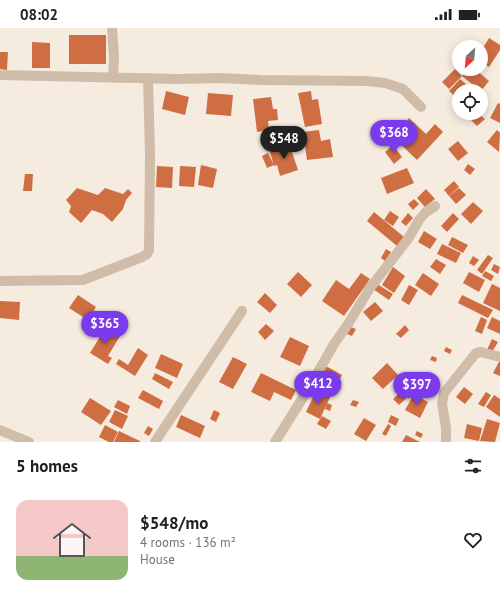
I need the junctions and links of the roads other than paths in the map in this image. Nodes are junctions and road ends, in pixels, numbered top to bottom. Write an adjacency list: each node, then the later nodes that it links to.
1 (112, 28): 3 (street)
2 (0, 74): 3 (street)
3 (113, 78): 4 (street)
4 (148, 78): 5 (street); 7 (street)
5 (421, 107)
6 (435, 206): 13 (street)
7 (0, 281)
8 (242, 311): 12 (street)
9 (500, 357): 14 (street)
10 (0, 430): 11 (street)
11 (29, 442)
12 (155, 442)
13 (275, 442)
14 (446, 442)

